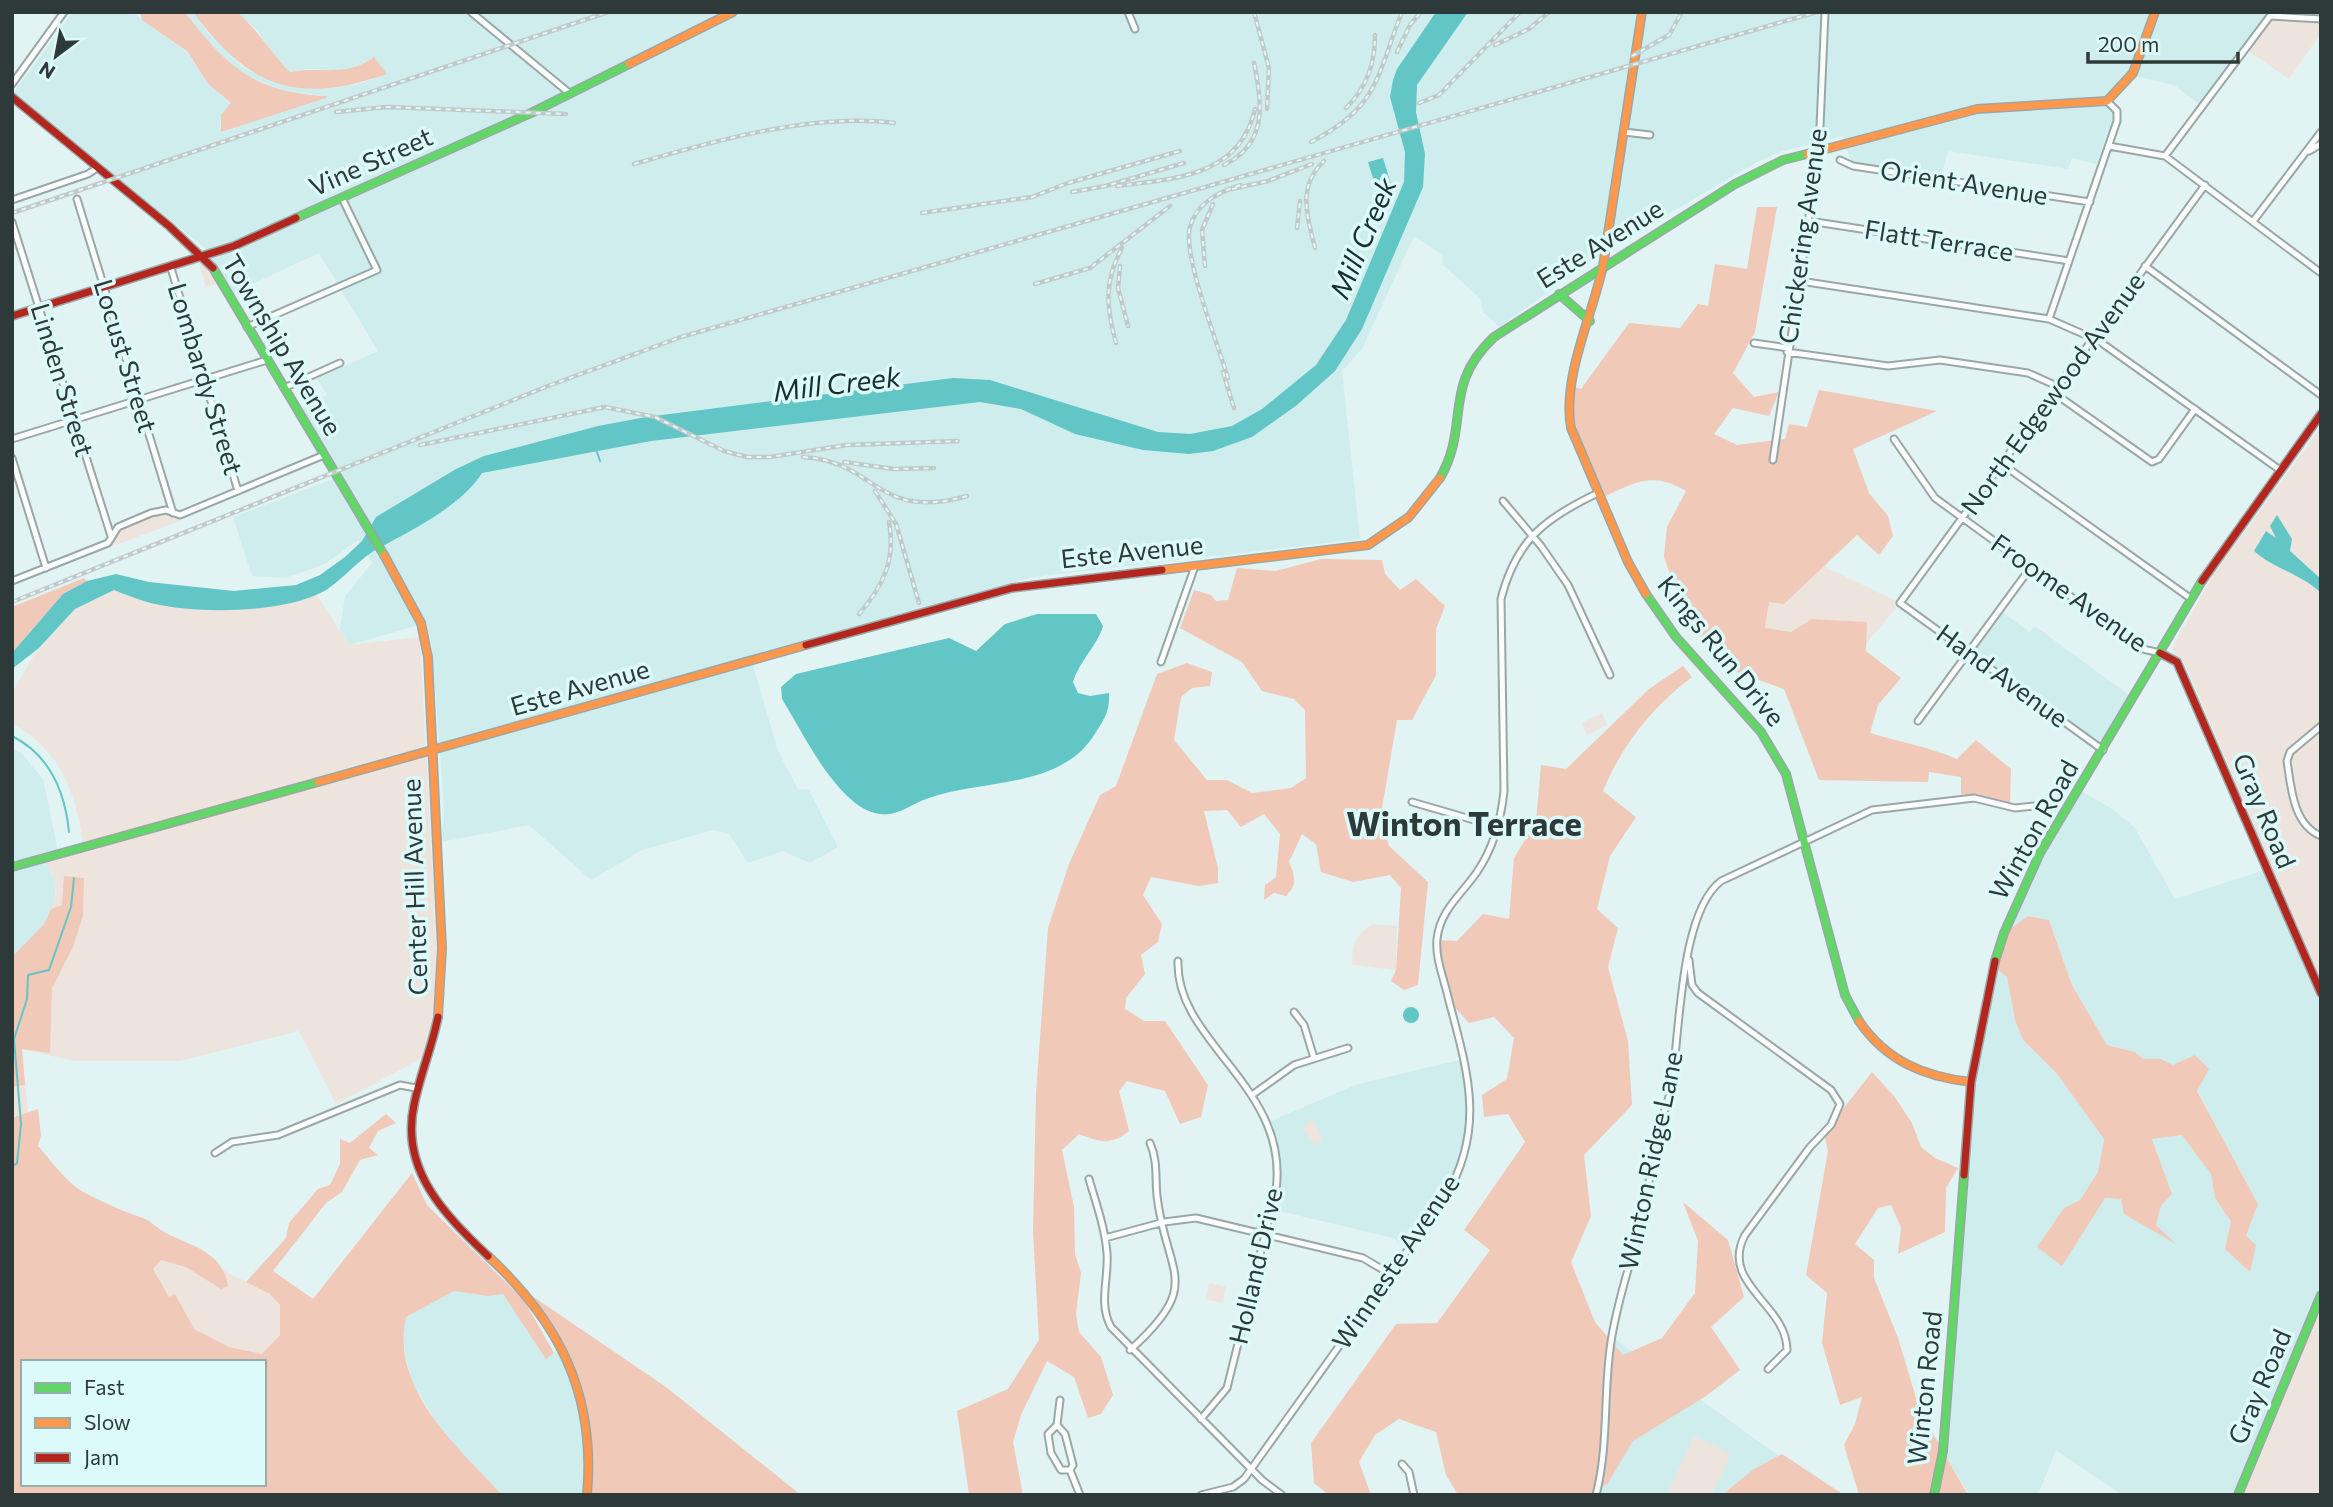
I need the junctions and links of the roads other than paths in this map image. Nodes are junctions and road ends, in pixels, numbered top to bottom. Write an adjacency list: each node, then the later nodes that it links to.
1 (65, 12): 10 (street)
2 (471, 12): 11 (street)
3 (733, 12): 11 (street, Vine Street)
4 (1128, 12): 9 (street)
5 (1642, 12): 14 (street, Kings Run Drive)
6 (1825, 12): 19 (street, Chickering Avenue)
7 (2155, 12): 13 (street)
8 (2321, 19): 21 (street)
9 (1135, 29)
10 (12, 84)
11 (568, 93): 25 (street, Vine Street)
12 (12, 97): 23 (street, Township Avenue)
13 (2107, 100): 18 (street); 19 (street, Este Avenue)
14 (1624, 132): 16 (street); 34 (street, Kings Run Drive)
15 (2321, 132): 20 (street)
16 (1650, 135)
17 (2321, 144): 20 (street)
18 (2109, 146): 21 (street); 28 (street)
19 (1819, 149): 30 (street, Chickering Avenue); 34 (street, Este Avenue)
20 (2303, 155): 29 (street)
21 (2165, 156): 24 (street)
22 (1840, 160): 28 (street, Orient Avenue)
23 (97, 168): 27 (street); 32 (street, Township Avenue)
24 (2205, 185): 29 (street); 35 (street, North Edgewood Avenue)
25 (342, 198): 32 (street, Vine Street); 45 (street)
26 (78, 199): 39 (street, Locust Street)
27 (12, 200)
28 (2090, 202): 33 (street)
29 (2254, 220): 37 (street)
30 (1809, 221): 33 (street, Flatt Terrace); 38 (street, Chickering Avenue)
31 (12, 222): 41 (street, Linden Street)
32 (205, 257): 36 (street, Vine Street); 45 (street, Township Avenue)
33 (2069, 261): 43 (street)
34 (1603, 266): 40 (street, Este Avenue); 44 (street, Kings Run Drive)
35 (2146, 266): 46 (street, North Edgewood Avenue); 55 (street)
36 (171, 268): 39 (street, Vine Street); 51 (street, Lombardy Street)
37 (2321, 273)
38 (1800, 281): 43 (street); 48 (street, Chickering Avenue)
39 (104, 288): 41 (street, Vine Street); 56 (street, Locust Street)
40 (1559, 294): 44 (street); 75 (street, Este Avenue)
41 (39, 308): 42 (street, Vine Street); 59 (street, Linden Street)
42 (12, 316)
43 (2049, 318): 46 (street)
44 (1590, 321): 68 (street, Kings Run Drive)
45 (247, 327): 49 (street, Township Avenue)
46 (2094, 338): 52 (street, North Edgewood Avenue); 57 (street)
47 (1754, 343): 48 (street)
48 (1788, 350): 52 (street); 64 (street, Chickering Avenue)
49 (267, 360): 51 (street); 53 (street, Township Avenue)
50 (340, 363): 53 (street)
51 (205, 381): 56 (street); 67 (street, Lombardy Street)
52 (2059, 387): 54 (street, North Edgewood Avenue)
53 (284, 388): 62 (street, Township Avenue)
54 (2054, 393): 57 (street); 65 (street, North Edgewood Avenue)
55 (2321, 395)
56 (139, 401): 59 (street); 70 (street, Locust Street)
57 (2195, 409): 66 (street)
58 (2321, 414): 66 (street, Winton Road)
59 (75, 420): 60 (street); 74 (street, Linden Street)
60 (12, 439)
61 (1894, 439): 71 (street, Froome Avenue)
62 (324, 455): 67 (street); 72 (street, Township Avenue)
63 (12, 458): 77 (street)
64 (1773, 460)
65 (2003, 464): 71 (street, North Edgewood Avenue); 79 (street)
66 (2280, 470): 79 (street, Winton Road)
67 (238, 491): 70 (street)
68 (1598, 493): 73 (street, Winneste Avenue); 93 (street, Kings Run Drive)
69 (1503, 501): 73 (street)
70 (173, 513): 74 (street)
71 (1962, 518): 76 (street, Froome Avenue); 80 (street, North Edgewood Avenue)
72 (366, 524): 88 (street, Center Hill Avenue)
73 (1532, 535): 84 (street); 91 (street, Winneste Avenue)
74 (111, 537): 77 (street)
75 (1195, 566): 83 (street); 88 (street, Este Avenue)
76 (2031, 567): 81 (street); 82 (street, Froome Avenue)
77 (46, 568): 78 (street)
78 (12, 581)
79 (2190, 598): 82 (street, Winton Road)
80 (1900, 603): 81 (street, Hand Avenue)
81 (1969, 651): 85 (street); 87 (street, Hand Avenue)
82 (2160, 653): 87 (street, Winton Road); 97 (street, Gray Road)
83 (1161, 662)
84 (1611, 675)
85 (1918, 721)
86 (2321, 726): 92 (street)
87 (2103, 750): 101 (street, Winton Road)
88 (431, 752): 94 (street, Este Avenue); 102 (street, Center Hill Avenue)
89 (1412, 802): 91 (street)
90 (2043, 805): 93 (street, Winton Ridge Lane)
91 (1498, 827): 110 (street, Winneste Avenue)
92 (2321, 836)
93 (1804, 840): 95 (street, Winton Ridge Lane); 101 (street, Kings Run Drive)
94 (12, 867)
95 (1688, 960): 113 (street); 126 (street, Winton Ridge Lane)
96 (1178, 961): 103 (street, Holland Drive)
97 (2321, 993)
98 (1294, 1012): 100 (street)
99 (1348, 1048): 100 (street)
100 (1314, 1058): 103 (street)
101 (1971, 1082): 127 (street, Winton Road)
102 (416, 1088): 105 (street); 121 (street, Center Hill Avenue)
103 (1252, 1095): 108 (street, Holland Drive)
104 (1150, 1143): 107 (street)
105 (215, 1153)
106 (1089, 1179): 109 (street)
107 (1164, 1222): 108 (street); 109 (street); 112 (street)
108 (1265, 1234): 110 (street); 115 (street, Holland Drive)
109 (1105, 1238): 112 (street)
110 (1390, 1274): 118 (street, Winneste Avenue)
111 (2321, 1294): 128 (street, Gray Road)
112 (1130, 1350): 115 (street)
113 (1769, 1369)
114 (1060, 1399): 116 (street)
115 (1201, 1419): 118 (street)
116 (1057, 1425): 119 (street); 119 (street)
117 (1402, 1464): 125 (street)
118 (1251, 1469): 120 (street, Winneste Avenue); 124 (street)
119 (1070, 1470): 122 (street)
120 (1220, 1493): 123 (street, Winneste Avenue)
121 (587, 1495)
122 (1080, 1495)
123 (1201, 1495)
124 (1282, 1495)
125 (1414, 1495)
126 (1596, 1495)
127 (1934, 1495)
128 (2238, 1495)

